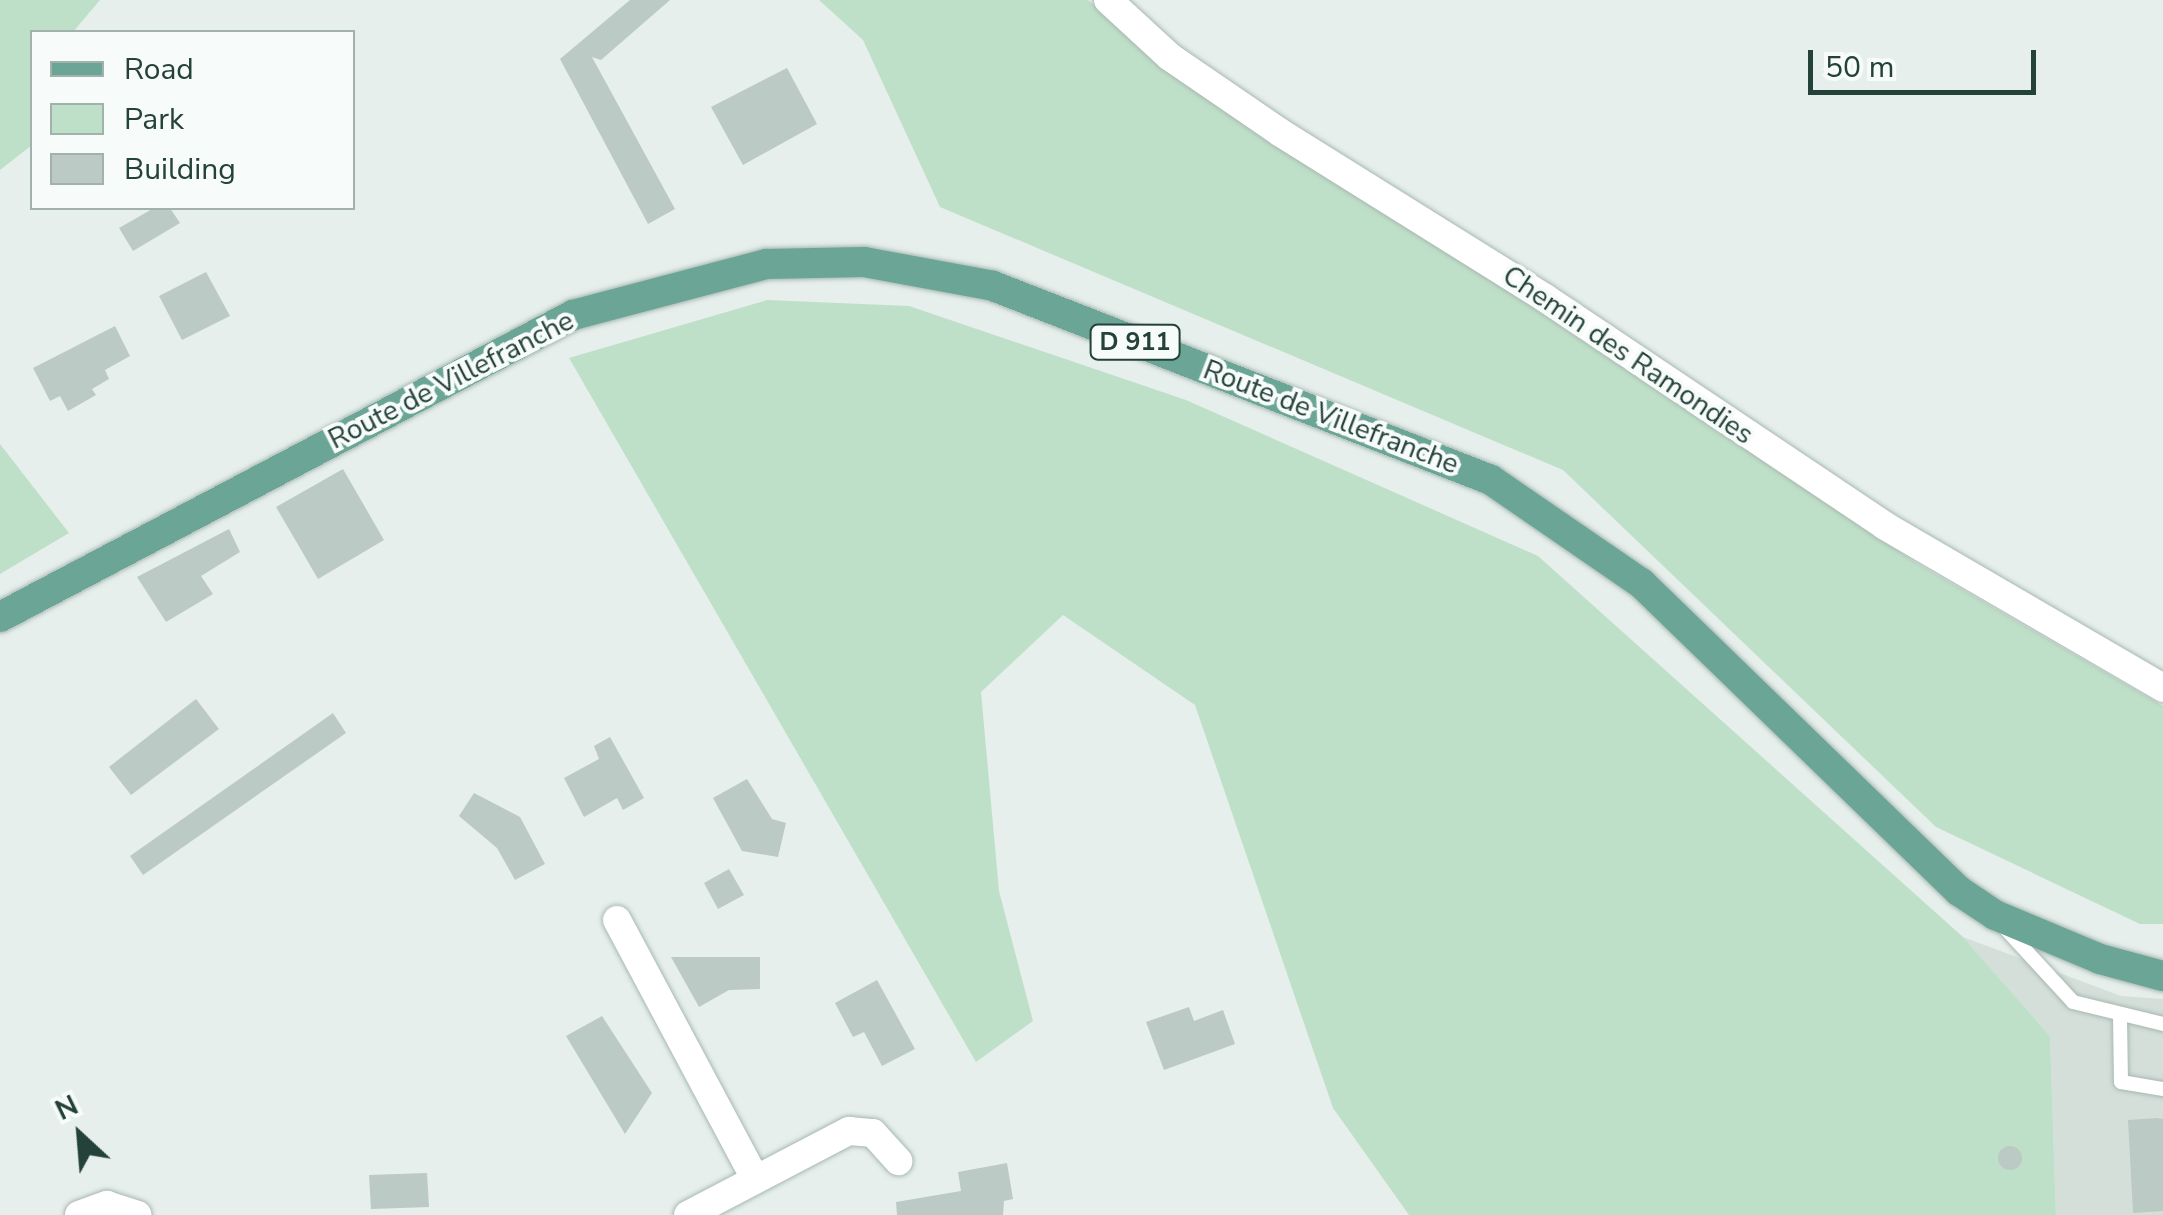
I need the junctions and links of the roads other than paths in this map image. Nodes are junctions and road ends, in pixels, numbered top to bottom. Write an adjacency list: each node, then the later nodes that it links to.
1 (1108, 0): 3 (street, Chemin des Ramondies)
2 (0, 617): 4 (main road, Route de Villefranche / D 911)
3 (2163, 688)
4 (1996, 915): 6 (main road, Route de Villefranche / D 911); 7 (lane)
5 (617, 920): 11 (street)
6 (2163, 976)
7 (2120, 1018): 8 (lane); 9 (lane)
8 (2163, 1024)
9 (2163, 1089)
10 (898, 1161): 11 (street)
11 (756, 1178): 14 (street)
12 (79, 1215): 13 (street)
13 (136, 1215)
14 (688, 1215)

